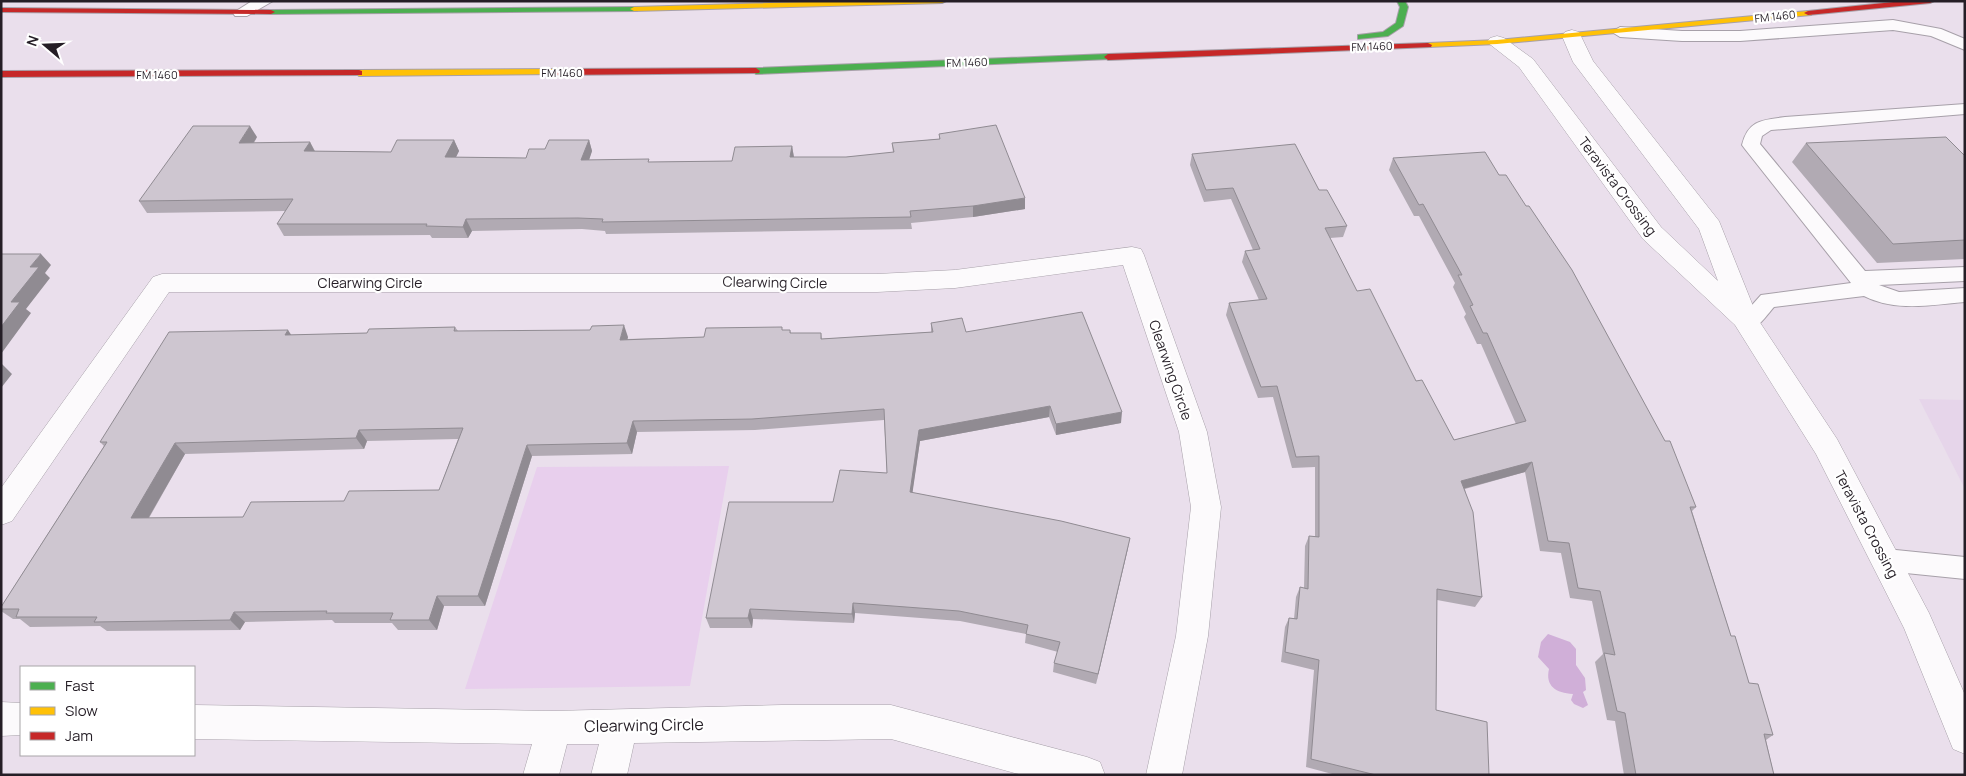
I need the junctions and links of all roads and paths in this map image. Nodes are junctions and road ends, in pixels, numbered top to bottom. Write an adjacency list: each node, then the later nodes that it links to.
1 (265, 1): 7 (lane)
2 (942, 1): 5 (main road)
3 (1401, 1): 12 (main road)
4 (1930, 1): 8 (main road, FM 1460 / FM 1460)
5 (768, 4): 7 (main road)
6 (1, 10): 7 (main road)
7 (241, 13)
8 (1620, 32): 9 (main road, FM 1460 / FM 1460); 11 (lane)
9 (1572, 36): 10 (main road, FM 1460 / FM 1460); 20 (street, Teravista Crossing)
10 (1497, 42): 12 (main road, FM 1460 / FM 1460); 20 (street, Teravista Crossing)
11 (1965, 44)
12 (1250, 51): 13 (main road, FM 1460 / FM 1460)
13 (1, 74)
14 (1965, 109): 15 (lane)
15 (1946, 110): 16 (lane); 18 (lane)
16 (1965, 128)
17 (1965, 274): 18 (lane)
18 (1863, 283): 19 (lane); 20 (lane)
19 (1965, 295)
20 (1748, 323): 22 (street, Teravista Crossing)
21 (1, 512): 33 (street, Clearwing Circle)
22 (1886, 560): 23 (lane); 29 (street, Teravista Crossing)
23 (1965, 568)
24 (1, 719): 25 (street)
25 (20, 719)
26 (195, 722): 28 (street, Clearwing Circle)
27 (621, 726): 28 (street, Clearwing Circle); 31 (street); 32 (street, Clearwing Circle)
28 (554, 728): 30 (street)
29 (1965, 737)
30 (541, 775)
31 (609, 775)
32 (1087, 775)
33 (1164, 775)

